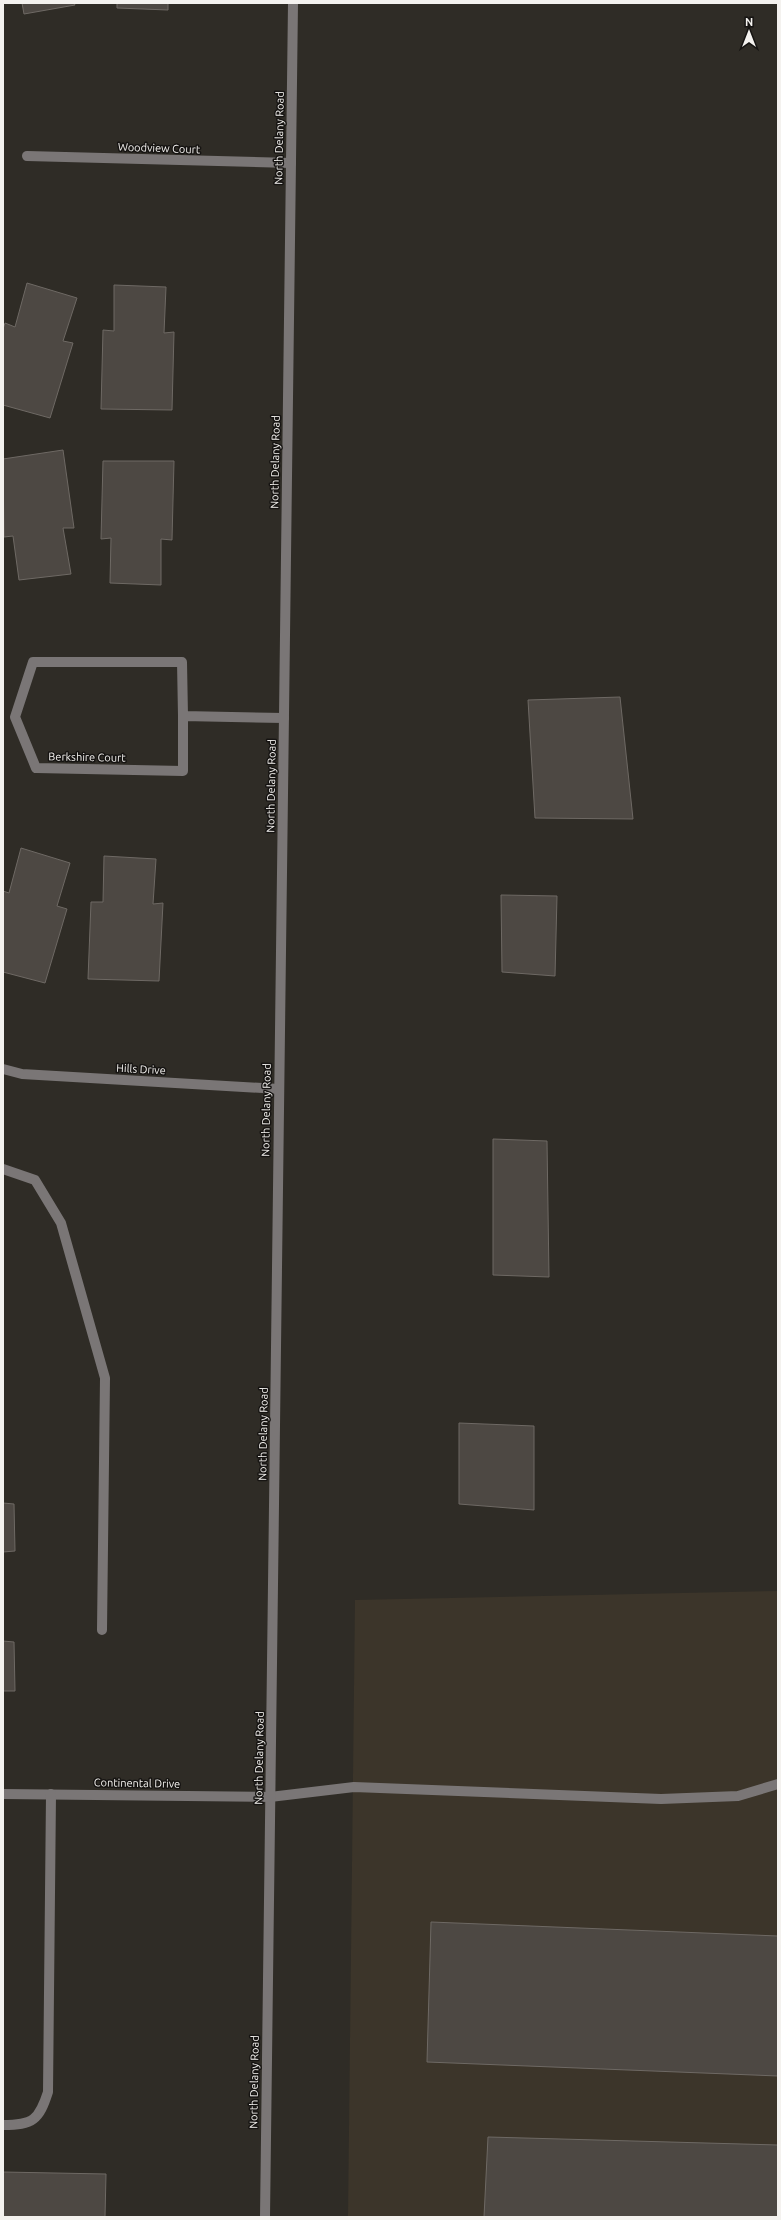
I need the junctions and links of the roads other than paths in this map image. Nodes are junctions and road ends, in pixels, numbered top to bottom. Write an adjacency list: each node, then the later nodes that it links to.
1 (293, 3): 3 (street, North Delany Road)
2 (27, 156): 3 (street, Woodview Court)
3 (291, 163): 5 (street, North Delany Road)
4 (183, 716): 4 (street, Berkshire Court); 5 (street)
5 (284, 718): 7 (street, North Delany Road)
6 (3, 1069): 7 (street, Hills Drive)
7 (279, 1088): 13 (street, North Delany Road)
8 (3, 1169): 9 (street)
9 (102, 1630)
10 (778, 1784): 13 (street, Continental Drive)
11 (3, 1794): 12 (street, Continental Drive)
12 (51, 1794): 13 (street, Continental Drive); 14 (street)
13 (270, 1797): 15 (street, North Delany Road)
14 (3, 2125)
15 (265, 2217)

